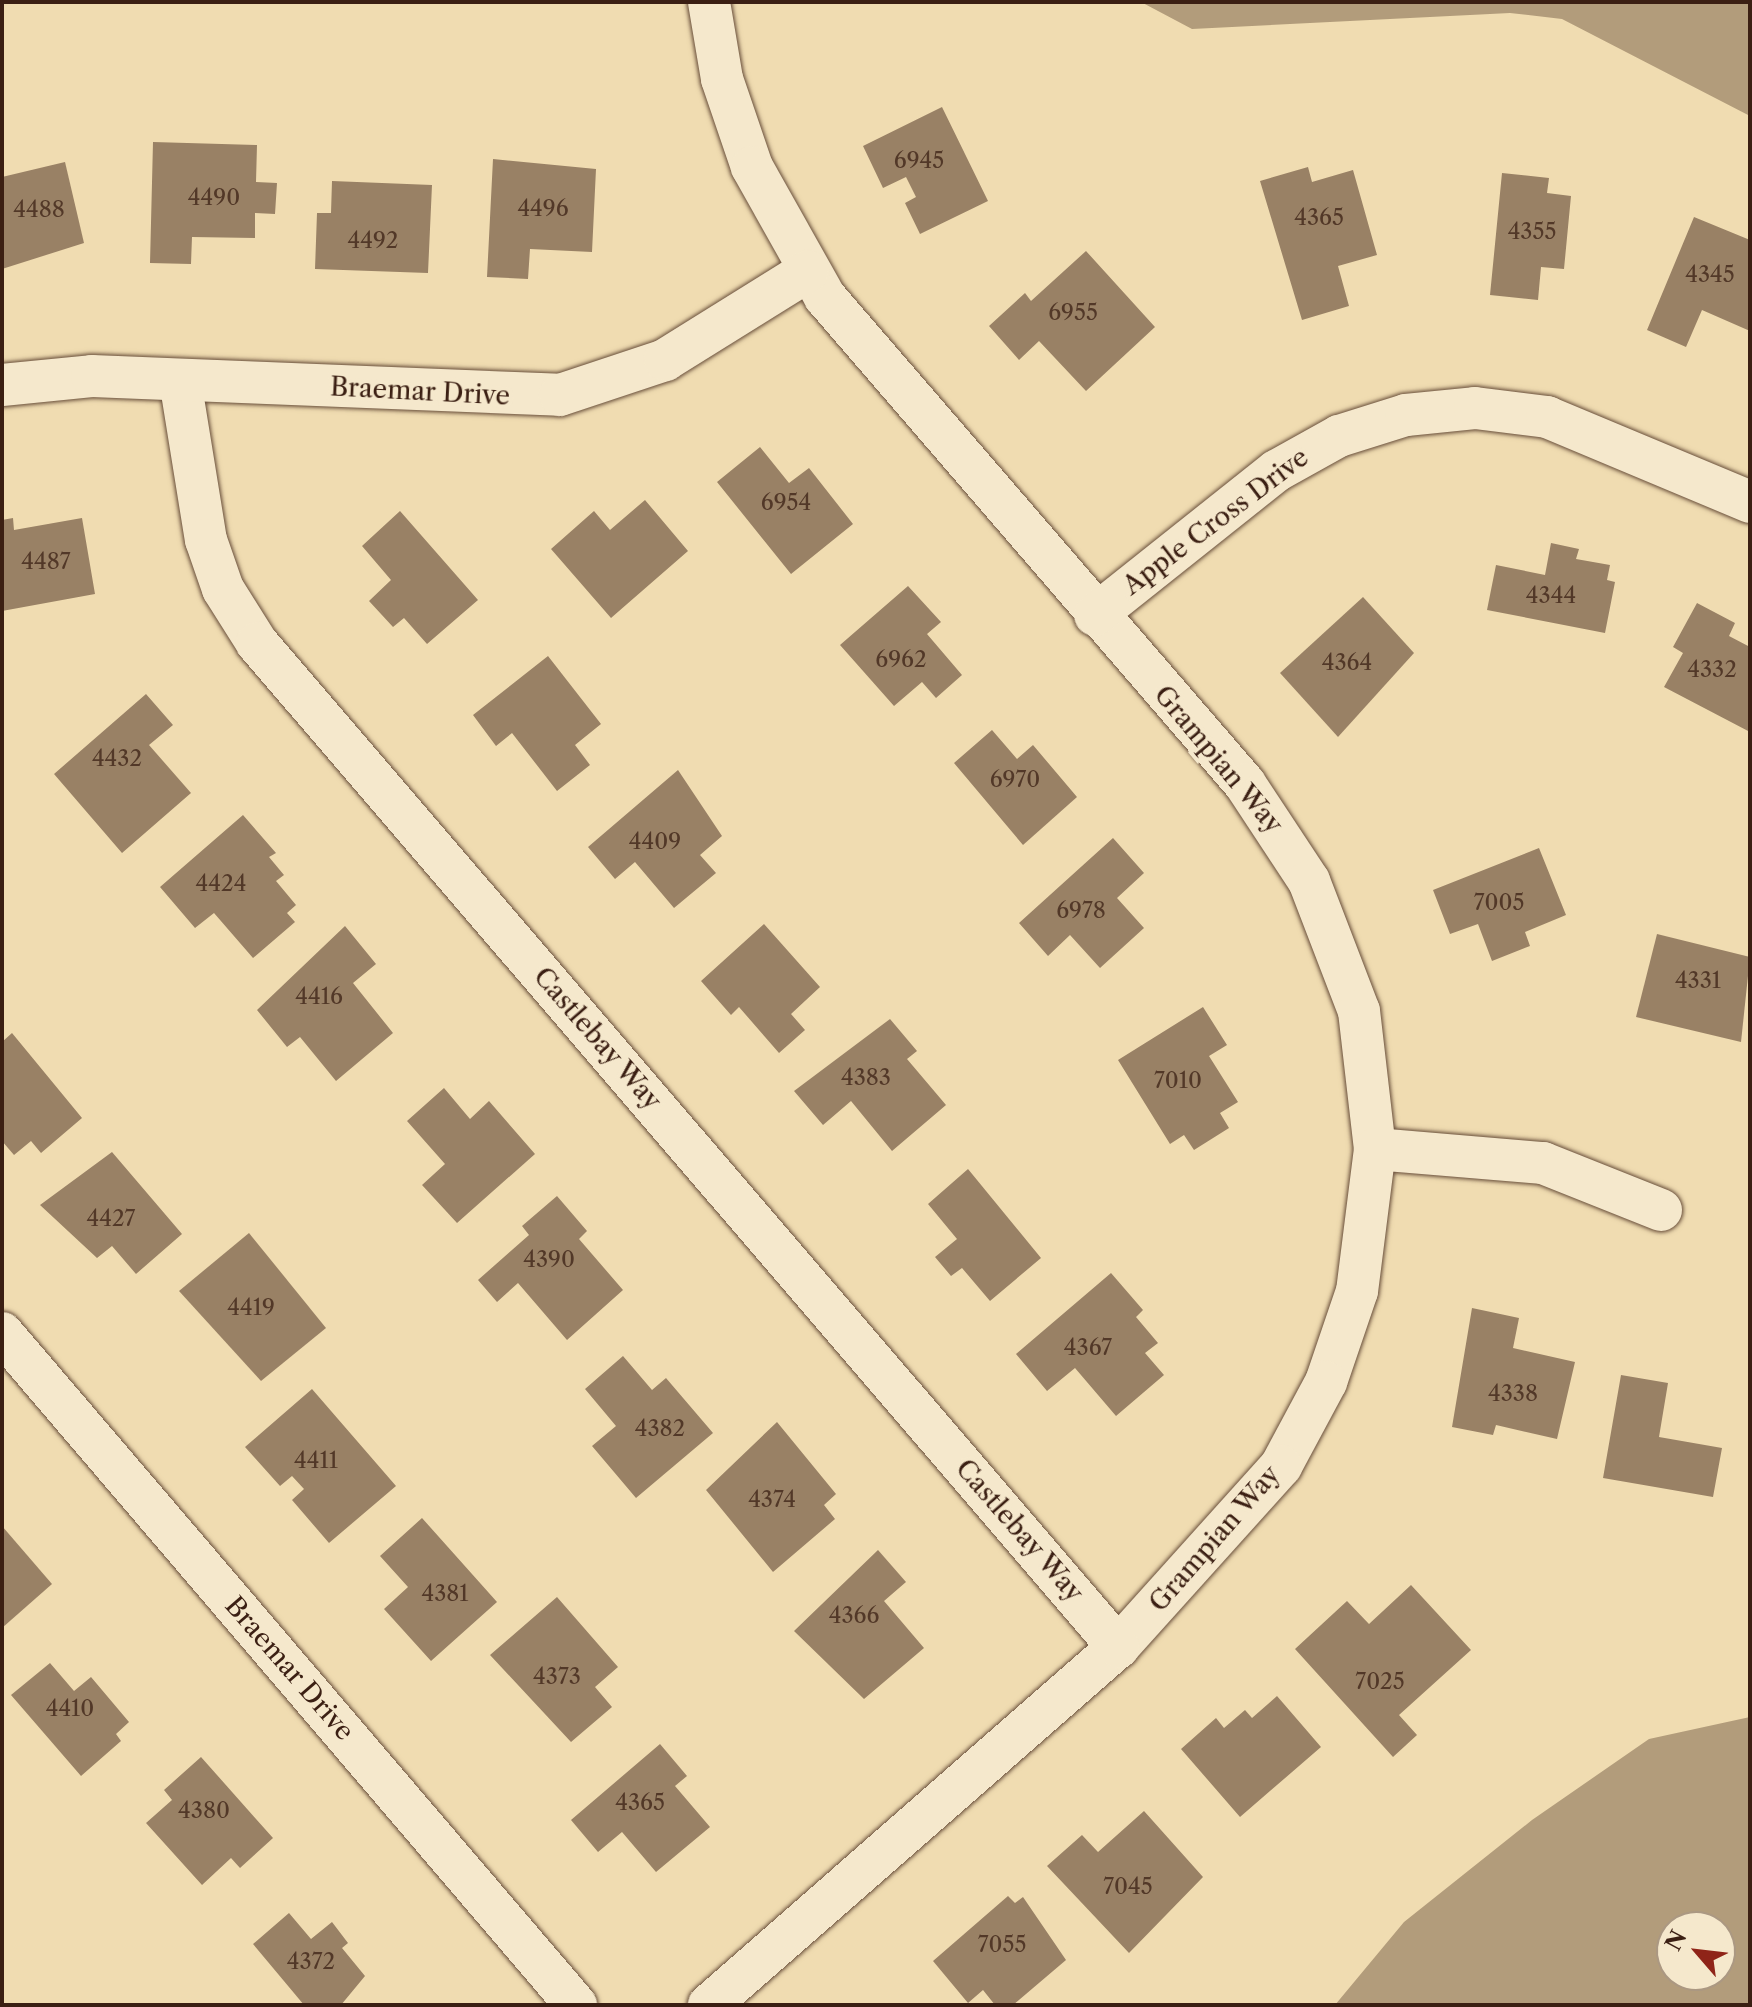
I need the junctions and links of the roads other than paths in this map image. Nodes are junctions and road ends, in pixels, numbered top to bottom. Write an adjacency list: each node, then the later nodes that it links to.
1 (709, 2): 2 (street, Grampian Way)
2 (808, 271): 3 (street, Braemar Drive); 6 (street, Grampian Way)
3 (180, 380): 4 (street, Braemar Drive); 10 (street, Castlebay Way)
4 (2, 385)
5 (1750, 502): 6 (street, Apple Cross Drive)
6 (1095, 615): 7 (street, Grampian Way)
7 (1375, 1149): 8 (street); 10 (street, Grampian Way)
8 (1661, 1210)
9 (2, 1333): 11 (street, Braemar Drive)
10 (1118, 1647): 12 (street, Grampian Way)
11 (576, 2005)
12 (709, 2005)

